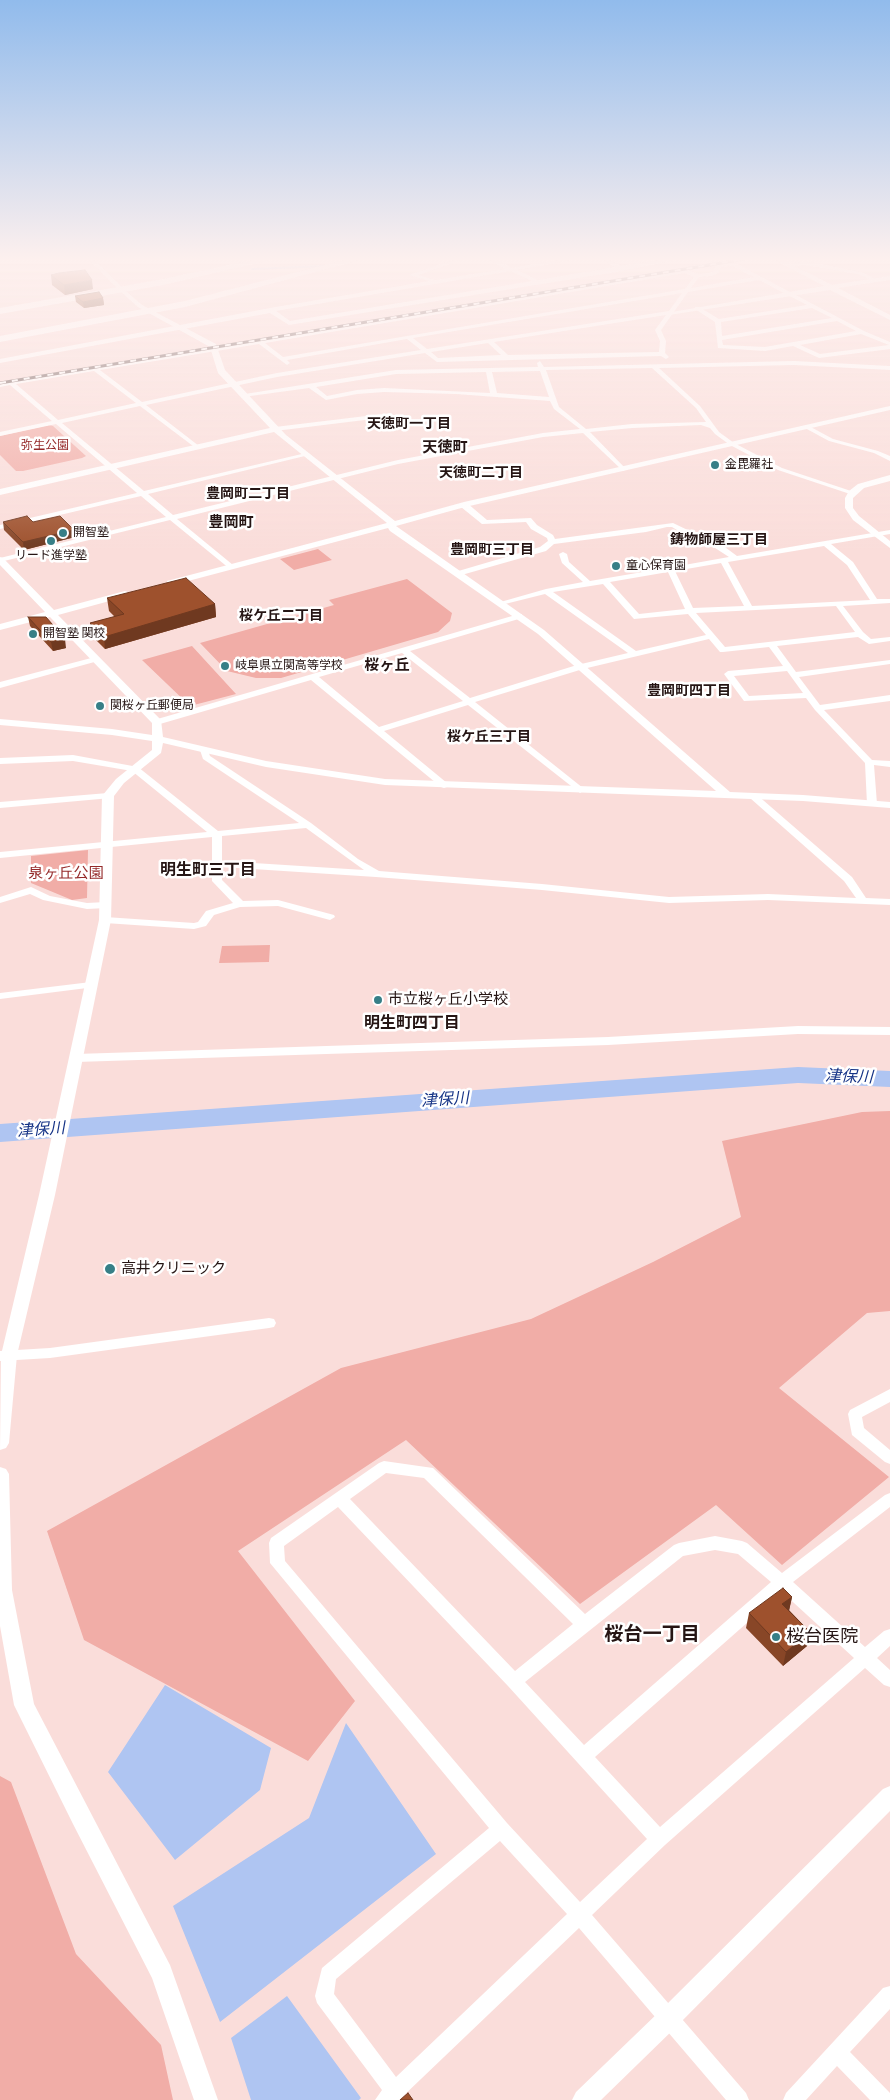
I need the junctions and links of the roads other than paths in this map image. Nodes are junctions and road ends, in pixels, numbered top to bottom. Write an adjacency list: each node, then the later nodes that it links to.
1 (26, 356): 15 (street)
2 (154, 356): 24 (street)
3 (164, 356): 20 (street)
4 (215, 356): 26 (street)
5 (277, 356): 13 (street)
6 (298, 356): 13 (street)
7 (401, 356): 14 (street)
8 (432, 356): 11 (street)
9 (579, 356): 12 (street)
10 (665, 356): 16 (street)
11 (506, 357): 12 (street)
12 (538, 357): 18 (street)
13 (281, 359): 22 (street)
14 (382, 359): 22 (street); 23 (street)
15 (0, 361)
16 (681, 365): 17 (street); 19 (street)
17 (653, 366): 18 (street); 36 (street)
18 (541, 368): 21 (street); 31 (street)
19 (890, 368)
20 (95, 369): 25 (street); 32 (street)
21 (490, 370): 23 (street); 29 (street)
22 (298, 372): 26 (street)
23 (396, 372): 28 (street)
24 (0, 380)
25 (11, 383): 27 (street); 35 (street)
26 (233, 384): 30 (street); 32 (street)
27 (0, 385)
28 (310, 386): 29 (street); 30 (street)
29 (494, 395): 31 (street)
30 (244, 396): 38 (street)
31 (552, 399): 39 (street)
32 (140, 404): 35 (street); 42 (street)
33 (890, 408): 37 (street)
34 (395, 420): 38 (street)
35 (57, 422): 40 (street); 47 (street)
36 (710, 426): 39 (street); 41 (street)
37 (807, 427): 41 (street); 44 (street)
38 (275, 429): 42 (street); 45 (street)
39 (584, 431): 48 (street); 49 (street)
40 (0, 434)
41 (732, 444): 48 (street); 53 (street)
42 (197, 447): 47 (street)
43 (890, 449): 44 (street)
44 (876, 452): 46 (street)
45 (306, 455): 49 (street); 52 (street)
46 (890, 460)
47 (110, 467): 51 (street); 52 (street)
48 (622, 469): 54 (street)
49 (335, 478): 55 (street); 56 (street)
50 (890, 478): 53 (street)
51 (0, 492)
52 (142, 493): 55 (street); 57 (street)
53 (852, 493): 59 (street)
54 (464, 505): 56 (street); 60 (street)
55 (172, 518): 65 (street); 67 (street)
56 (391, 524): 67 (street); 69 (street)
57 (0, 527)
58 (890, 532): 59 (street)
59 (877, 534): 61 (street); 62 (street)
60 (552, 542): 64 (street); 69 (street)
61 (825, 543): 64 (street); 76 (street)
62 (890, 545)
63 (564, 554): 71 (street)
64 (735, 558): 66 (street)
65 (0, 560): 81 (street)
66 (722, 560): 68 (street); 79 (street)
67 (230, 567): 72 (street)
68 (670, 568): 70 (street); 80 (street)
69 (458, 574): 77 (street)
70 (604, 580): 71 (street); 80 (street)
71 (588, 583): 74 (street)
72 (165, 584)
73 (136, 591): 81 (street)
74 (546, 591): 77 (street); 89 (street)
75 (890, 601): 76 (street)
76 (875, 602): 78 (street)
77 (501, 604): 82 (street)
78 (838, 604): 79 (street); 84 (street)
79 (749, 608): 80 (street)
80 (690, 611): 85 (street)
81 (52, 614): 83 (street); 90 (street)
82 (519, 616): 88 (street); 92 (street)
83 (0, 627)
84 (860, 634): 86 (street); 87 (street)
85 (710, 636): 87 (street); 89 (street)
86 (890, 639)
87 (772, 645): 93 (street)
88 (404, 650): 94 (street); 98 (street)
89 (633, 653): 92 (street)
90 (95, 658): 95 (street); 101 (street)
91 (890, 662): 93 (street)
92 (580, 666): 98 (street); 111 (street)
93 (792, 672): 96 (street); 96 (street)
94 (312, 677): 101 (street); 102 (street)
95 (0, 685)
96 (808, 695): 99 (street)
97 (890, 698): 99 (street)
98 (468, 700): 102 (street); 110 (street)
99 (818, 708): 106 (street)
100 (0, 722): 103 (street)
101 (158, 722): 103 (street)
102 (378, 730): 109 (street)
103 (158, 739): 104 (street); 108 (street)
104 (204, 750): 109 (street); 117 (street)
105 (0, 761): 108 (street)
106 (869, 762): 107 (street); 114 (street)
107 (890, 764)
108 (135, 769): 112 (street); 118 (street)
109 (444, 786): 110 (street)
110 (580, 790): 111 (street)
111 (727, 795): 113 (street)
112 (108, 796): 115 (street); 119 (street)
113 (753, 796): 114 (street); 124 (street)
114 (872, 804): 116 (street)
115 (0, 805)
116 (890, 806)
117 (308, 825): 118 (street); 122 (street)
118 (217, 835): 119 (street); 121 (street)
119 (107, 845): 120 (street); 127 (street)
120 (0, 856)
121 (217, 864): 122 (street); 126 (street)
122 (378, 874): 124 (street)
123 (0, 900): 127 (street)
124 (863, 902): 125 (street)
125 (890, 902)
126 (240, 904): 128 (street); 129 (street)
127 (106, 905): 129 (street)
128 (330, 917)
129 (105, 920): 130 (street)
130 (91, 984): 131 (street); 133 (street)
131 (0, 996)
132 (890, 1031): 133 (street)
133 (75, 1063): 135 (street)
134 (269, 1323): 135 (street)
135 (4, 1355): 137 (street)
136 (890, 1395): 138 (street)
137 (0, 1443)
138 (890, 1458)
139 (0, 1474): 157 (street)
140 (339, 1498): 143 (street); 147 (street); 150 (street)
141 (890, 1499): 142 (street)
142 (782, 1582): 143 (street); 145 (street); 148 (street)
143 (584, 1624): 147 (street)
144 (890, 1636): 145 (street)
145 (867, 1658): 146 (street); 151 (street)
146 (890, 1680)
147 (514, 1681): 148 (street)
148 (584, 1756): 151 (street)
149 (890, 1796): 154 (street)
150 (502, 1829): 152 (street); 156 (street)
151 (659, 1839): 152 (street)
152 (580, 1915): 154 (street); 156 (street)
153 (890, 1995): 155 (street)
154 (669, 2018): 158 (street); 159 (street)
155 (838, 2053): 160 (street); 161 (street)
156 (390, 2096)
157 (206, 2100)
158 (584, 2100)
159 (739, 2100)
160 (793, 2100)
161 (883, 2100)

